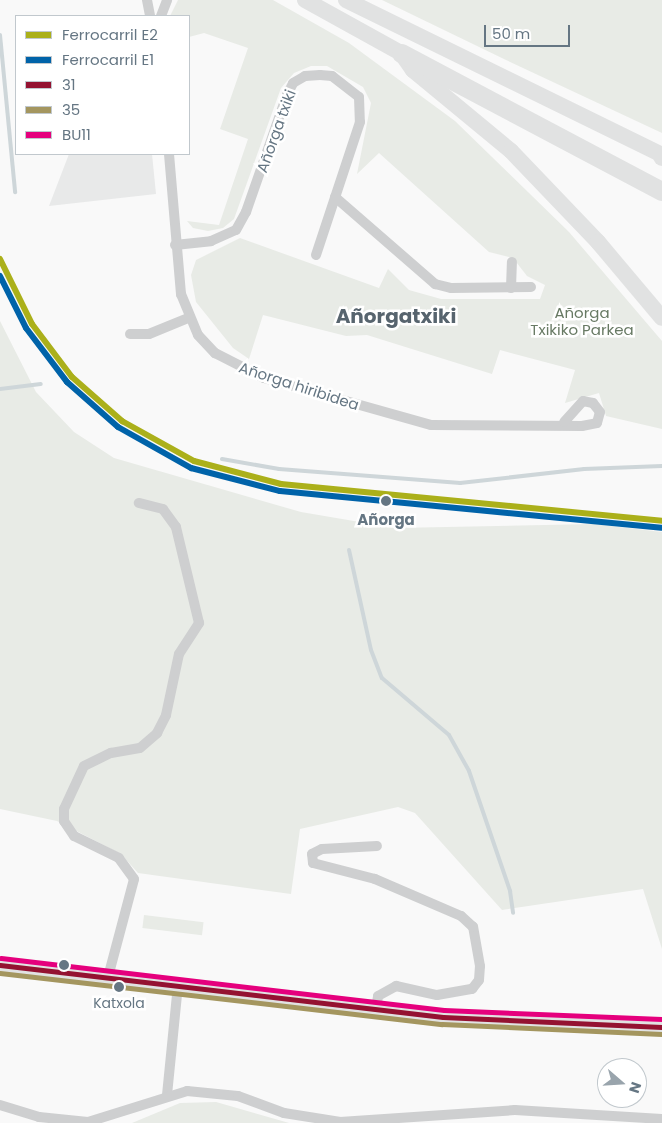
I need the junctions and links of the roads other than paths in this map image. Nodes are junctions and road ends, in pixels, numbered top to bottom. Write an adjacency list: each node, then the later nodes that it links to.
1 (147, 0): 5 (street)
2 (167, 0): 6 (street)
3 (304, 0): 7 (main road)
4 (346, 0): 9 (main road)
5 (150, 15)
6 (161, 15)
7 (401, 53): 10 (highway); 18 (main road)
8 (168, 155): 12 (street, Añorga hiribidea)
9 (662, 155)
10 (662, 191)
11 (335, 197): 12 (street, Añorga txiki); 13 (street, Añorga txiki); 16 (street)
12 (175, 245): 17 (street, Añorga hiribidea)
13 (316, 255)
14 (512, 262): 16 (street)
15 (531, 287): 16 (street)
16 (511, 288)
17 (188, 318): 19 (street); 20 (street, Añorga hiribidea)
18 (662, 318)
19 (130, 334)
20 (564, 422): 20 (street, Añorga hiribidea)
21 (139, 503): 24 (street)
22 (376, 846): 26 (street)
23 (0, 965): 24 (street)
24 (108, 977): 25 (street)
25 (178, 985): 26 (street); 28 (street)
26 (376, 1009): 27 (street)
27 (662, 1027)
28 (167, 1095): 29 (street); 30 (street)
29 (0, 1105)
30 (662, 1119)

